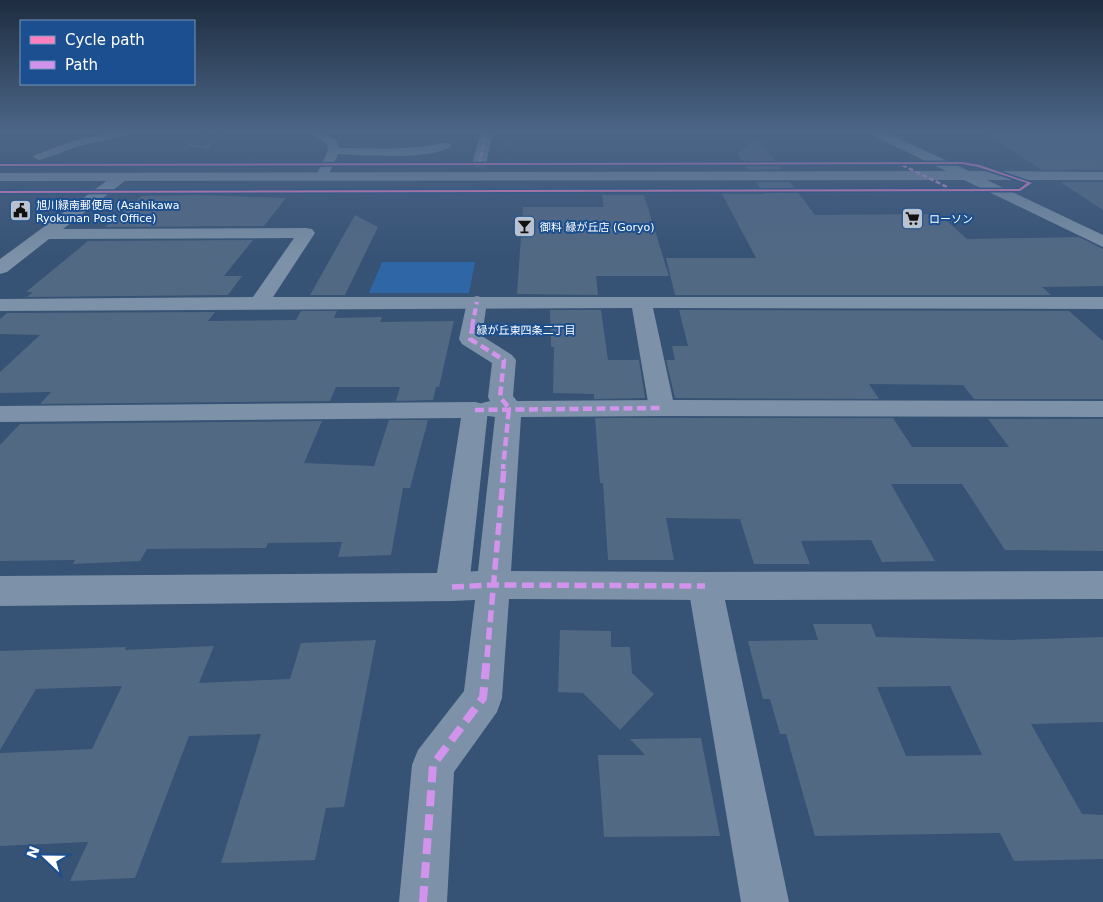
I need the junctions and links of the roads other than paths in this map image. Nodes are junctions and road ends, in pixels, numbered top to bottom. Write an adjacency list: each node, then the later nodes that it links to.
1 (961, 174): 3 (street)
2 (322, 176): 3 (street); 6 (street)
3 (965, 176): 4 (street); 8 (street)
4 (1103, 176)
5 (0, 177): 6 (street)
6 (121, 177): 7 (street)
7 (45, 234): 9 (street); 12 (street)
8 (1103, 242)
9 (0, 268)
10 (477, 302): 11 (street); 12 (street); 15 (street)
11 (641, 302): 13 (street); 16 (street)
12 (258, 305): 14 (street)
13 (1101, 305)
14 (0, 306)
15 (509, 408): 16 (street); 18 (street); 20 (street)
16 (662, 408): 17 (street)
17 (1103, 409)
18 (475, 410): 19 (street); 23 (street)
19 (0, 414)
20 (492, 585): 22 (street); 23 (street); 25 (street)
21 (1103, 585): 22 (street)
22 (705, 586): 26 (street)
23 (452, 587): 24 (street)
24 (0, 591)
25 (423, 902)
26 (765, 902)

